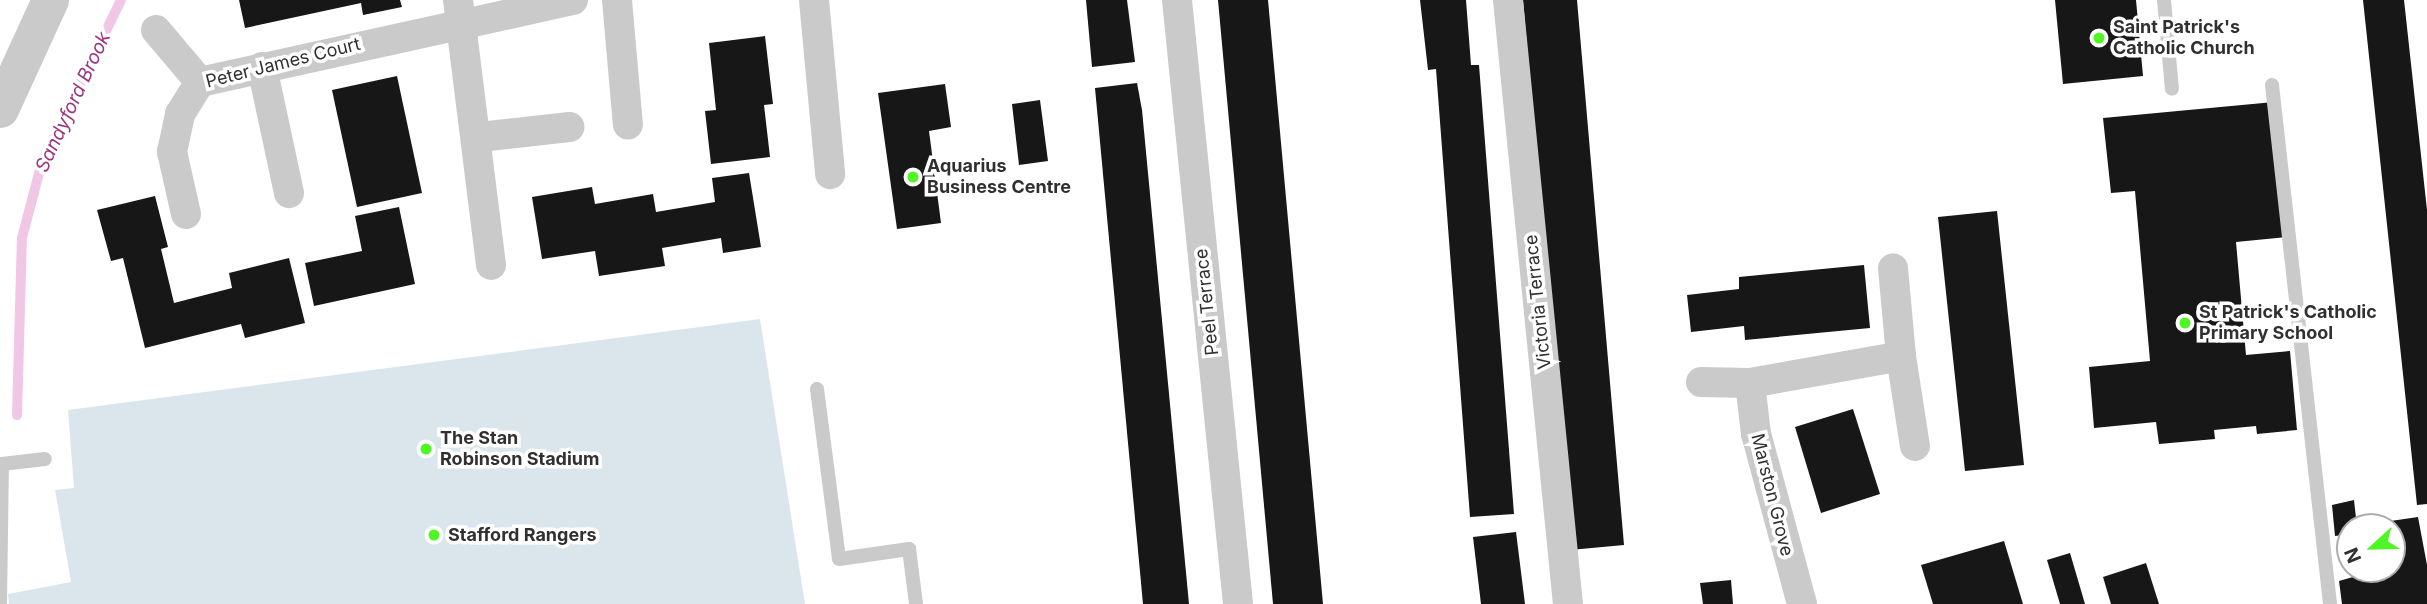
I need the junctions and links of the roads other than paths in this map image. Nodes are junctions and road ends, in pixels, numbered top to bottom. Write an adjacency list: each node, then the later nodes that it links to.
1 (50, 0): 14 (street)
2 (573, 0): 8 (street, Peter James Court)
3 (617, 0): 15 (street)
4 (814, 0): 18 (street)
5 (1177, 0): 31 (street, Peel Terrace)
6 (1508, 0): 32 (street, Victoria Terrace)
7 (2164, 0): 13 (lane)
8 (460, 11): 10 (street, Peter James Court); 17 (street)
9 (156, 30): 11 (street)
10 (262, 67): 11 (street, Peter James Court); 19 (street)
11 (200, 82): 20 (street, Peter James Court)
12 (2272, 85): 34 (lane)
13 (2172, 89)
14 (0, 109)
15 (628, 125)
16 (569, 127): 17 (street)
17 (479, 137): 21 (street)
18 (830, 174)
19 (289, 193)
20 (186, 215)
21 (491, 265)
22 (1893, 268): 23 (street)
23 (1901, 356): 25 (street); 27 (street)
24 (1701, 382): 25 (street)
25 (1750, 383): 33 (street, Marston Grove)
26 (817, 389): 30 (lane)
27 (1915, 446)
28 (45, 458): 29 (lane)
29 (0, 604)
30 (916, 604)
31 (1238, 604)
32 (1568, 604)
33 (1802, 604)
34 (2330, 604)

